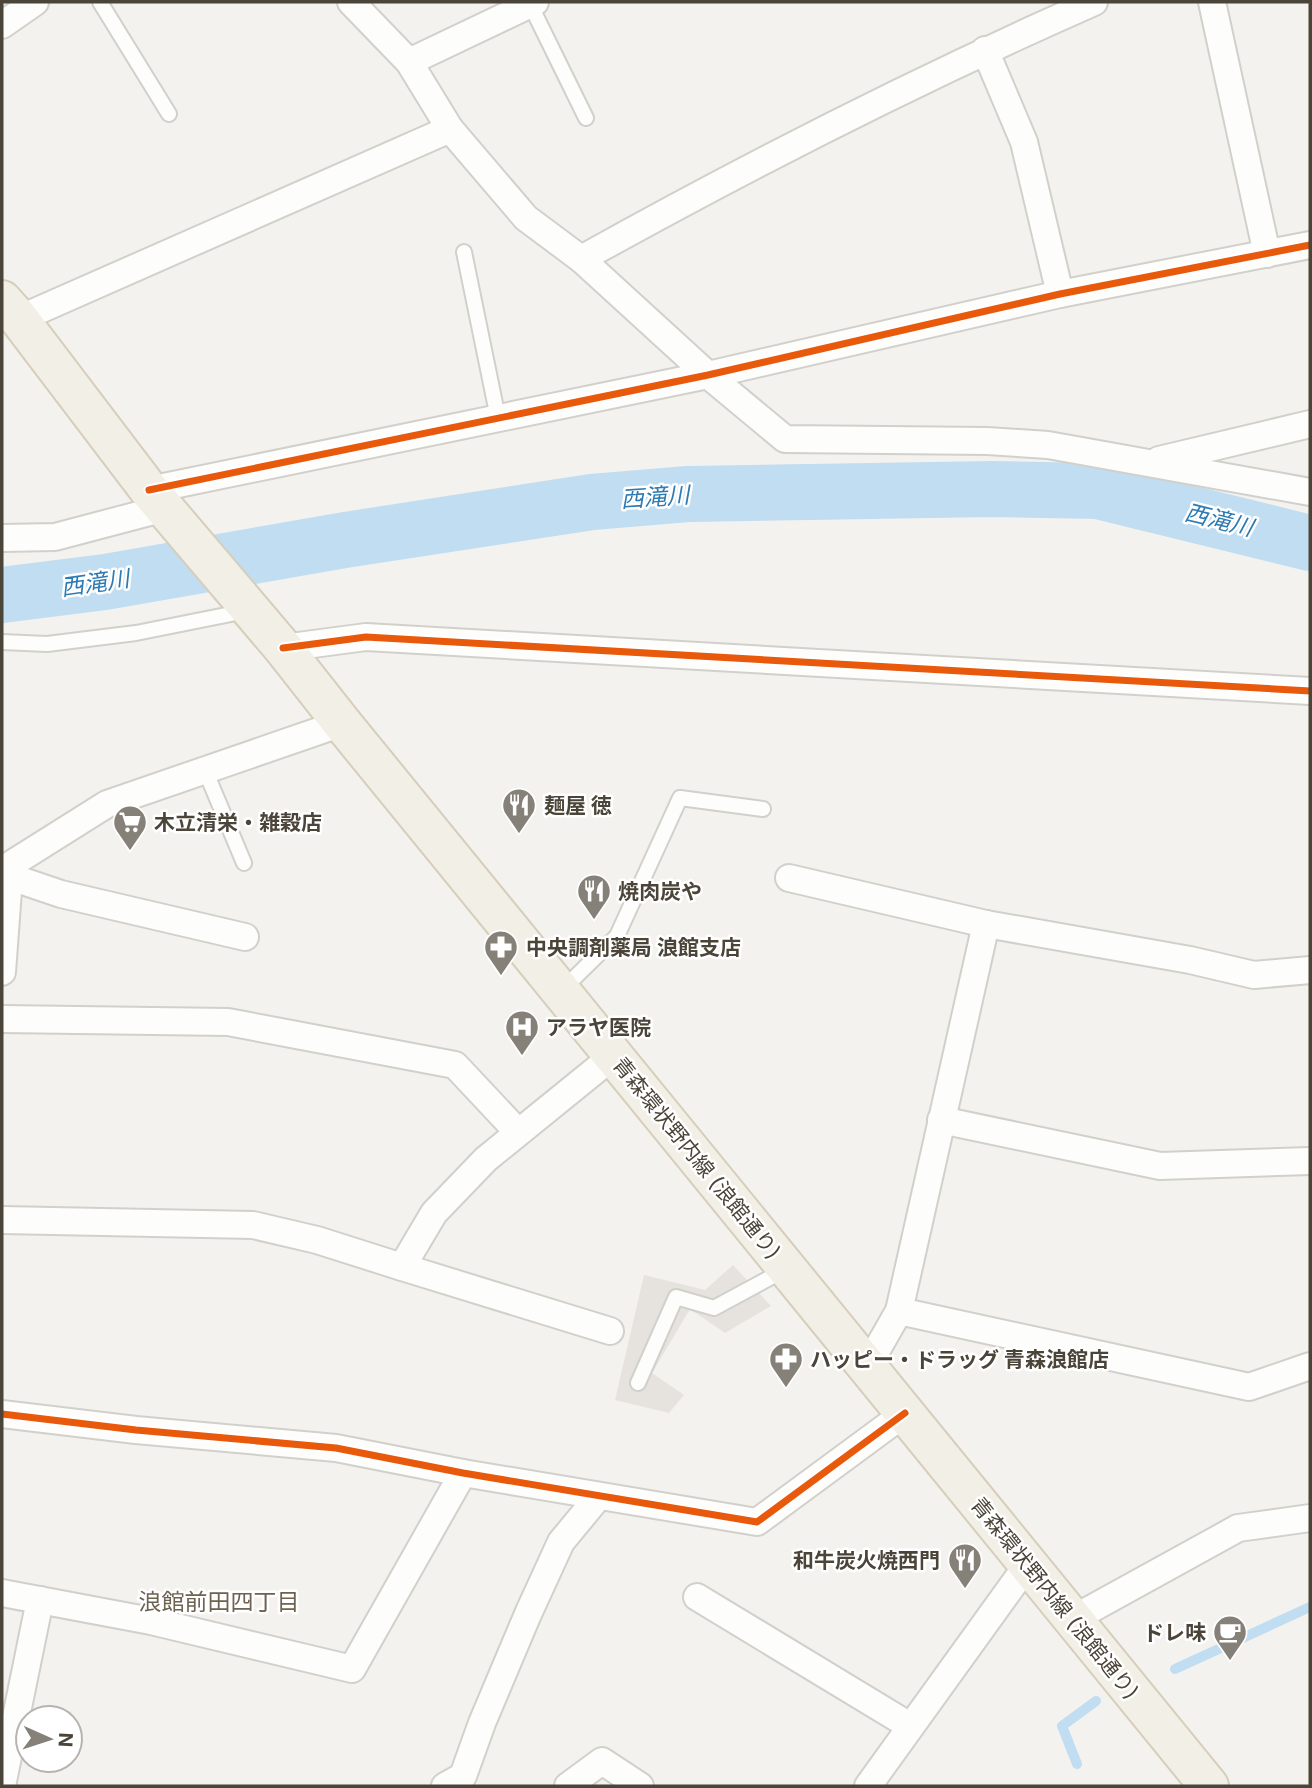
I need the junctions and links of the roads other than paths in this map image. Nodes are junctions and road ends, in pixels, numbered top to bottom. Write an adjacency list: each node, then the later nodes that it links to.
1 (35, 2): 7 (street)
2 (100, 2): 10 (lane)
3 (351, 2): 9 (street)
4 (1094, 2): 8 (street)
5 (1212, 2): 15 (street)
6 (532, 3): 9 (street); 11 (lane)
7 (2, 25)
8 (985, 50): 16 (street); 17 (street)
9 (409, 62): 12 (street)
10 (169, 114)
11 (586, 118)
12 (450, 129): 16 (street); 18 (street)
13 (1310, 244): 15 (street)
14 (464, 251): 20 (lane)
15 (1267, 254): 17 (street)
16 (581, 259): 19 (street)
17 (1060, 293): 19 (street)
18 (10, 310): 24 (main road, 青森環状野内線 (浪館通り))
19 (708, 375): 20 (street); 22 (street)
20 (498, 418): 24 (street)
21 (1310, 424): 22 (street)
22 (1150, 462): 23 (street)
23 (1310, 492)
24 (157, 499): 25 (street); 26 (main road, 青森環状野内線 (浪館通り))
25 (2, 538)
26 (245, 603): 27 (lane); 28 (main road, 青森環状野内線 (浪館通り))
27 (2, 642)
28 (283, 648): 29 (street); 30 (main road, 青森環状野内線 (浪館通り))
29 (1310, 691)
30 (342, 723): 31 (street); 40 (main road, 青森環状野内線 (浪館通り))
31 (205, 770): 33 (lane); 34 (street)
32 (763, 809): 40 (lane)
33 (244, 863)
34 (4, 873): 37 (street); 39 (street)
35 (789, 878): 36 (street)
36 (986, 924): 38 (street); 43 (street)
37 (245, 937)
38 (1310, 970)
39 (2, 972)
40 (561, 991): 42 (main road, 青森環状野内線 (浪館通り))
41 (2, 1019): 44 (street)
42 (613, 1056): 44 (street); 48 (main road, 青森環状野内線 (浪館通り))
43 (941, 1120): 45 (street); 49 (street)
44 (517, 1131): 47 (street)
45 (1310, 1161)
46 (2, 1220): 47 (street)
47 (402, 1267): 50 (street)
48 (787, 1269): 52 (main road, 青森環状野内線 (浪館通り)); 53 (lane)
49 (900, 1311): 51 (street); 52 (street)
50 (610, 1331)
51 (1310, 1366)
52 (867, 1367): 54 (main road, 青森環状野内線 (浪館通り))
53 (638, 1383)
54 (905, 1413): 57 (street); 59 (main road, 青森環状野内線 (浪館通り))
55 (2, 1414): 56 (street)
56 (463, 1473): 57 (street); 62 (street)
57 (600, 1496): 66 (street)
58 (1310, 1518): 63 (street)
59 (1028, 1564): 63 (main road, 青森環状野内線 (浪館通り)); 64 (street)
60 (2, 1593): 62 (street)
61 (697, 1597): 64 (street)
62 (40, 1600): 65 (street)
63 (1073, 1619): 70 (main road, 青森環状野内線 (浪館通り))
64 (911, 1726): 69 (street)
65 (2, 1786)
66 (445, 1786)
67 (569, 1786): 68 (street)
68 (640, 1786)
69 (867, 1786)
70 (1209, 1786)

